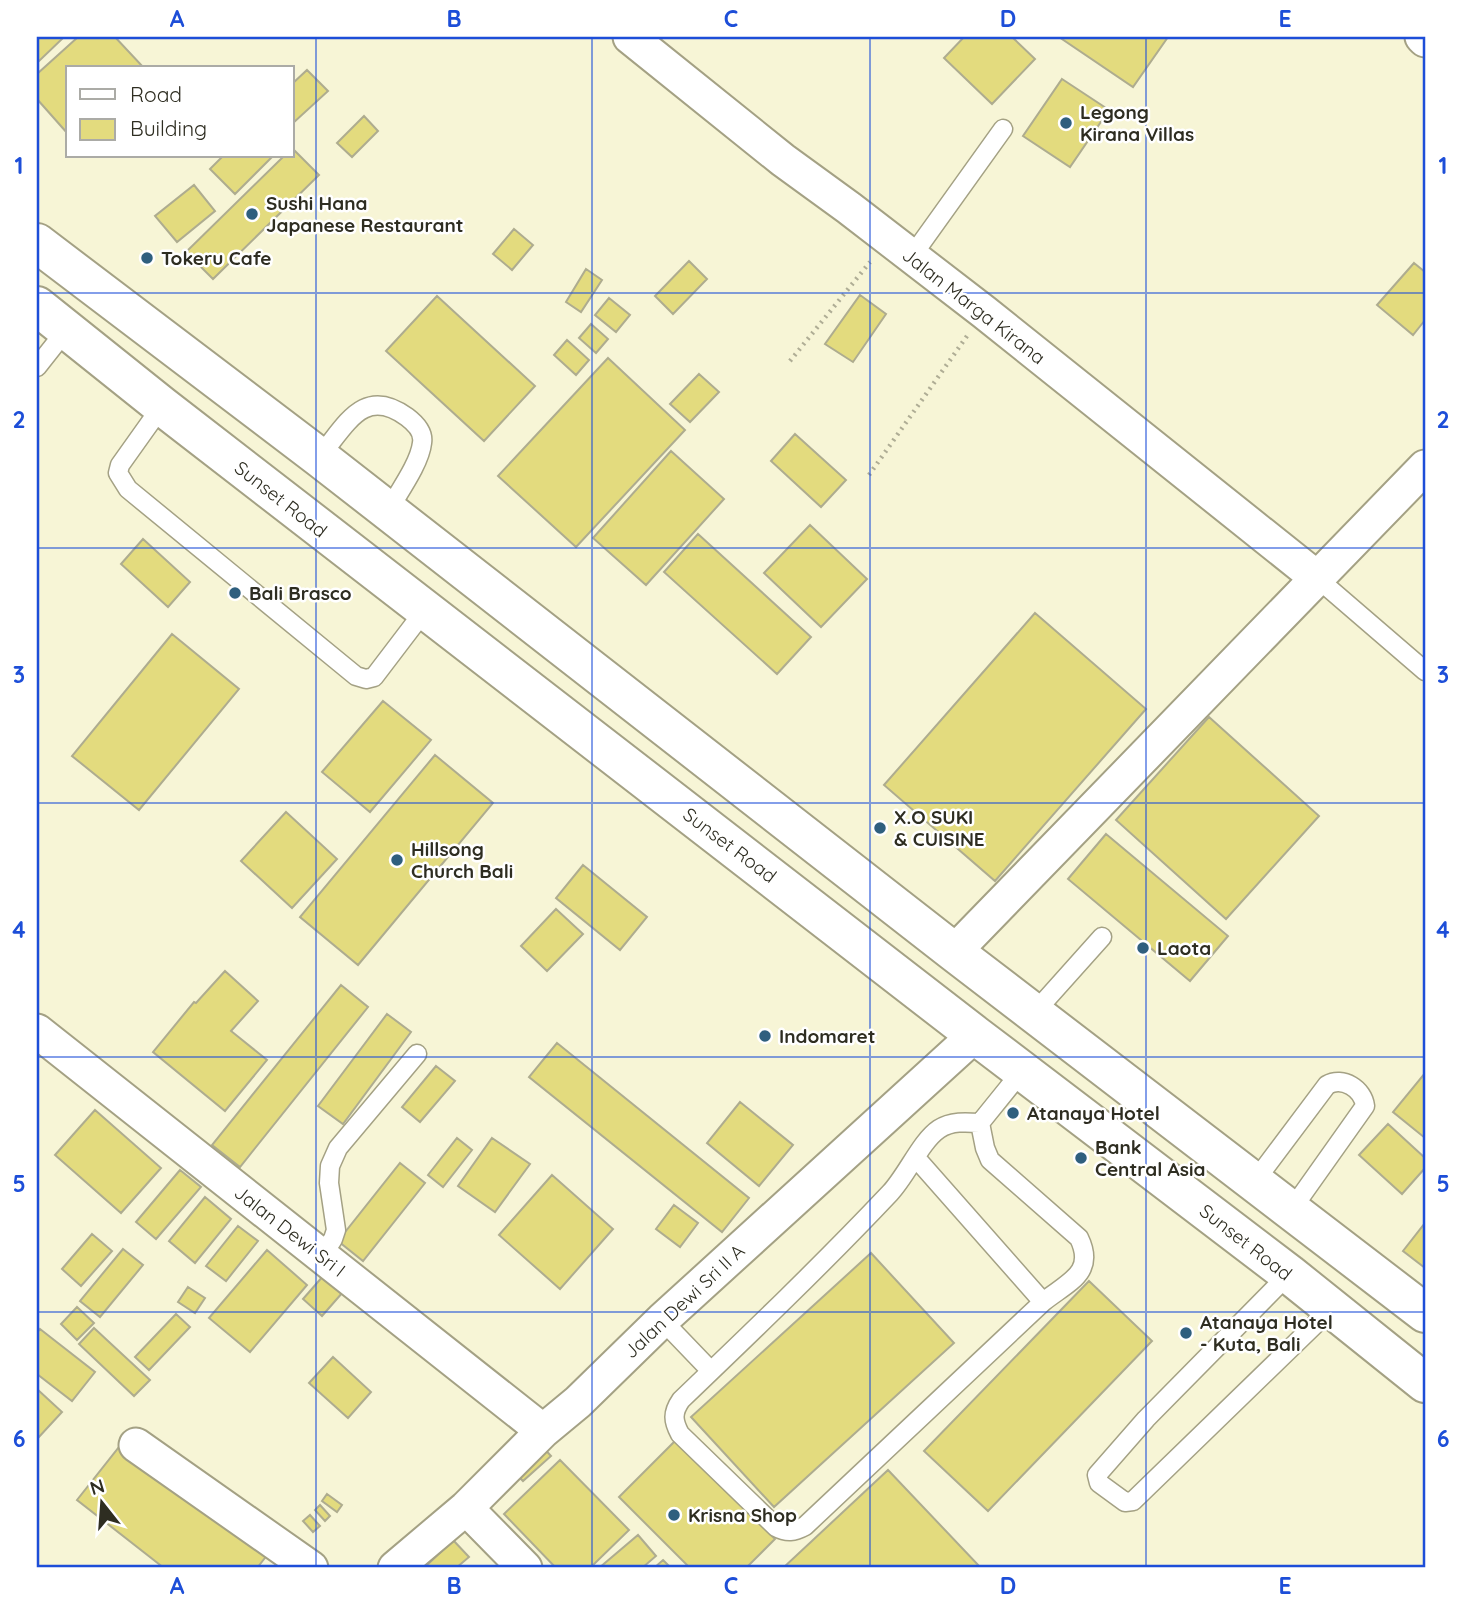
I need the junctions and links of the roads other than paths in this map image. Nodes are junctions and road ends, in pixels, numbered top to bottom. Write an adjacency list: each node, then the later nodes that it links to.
1 (631, 37): 4 (street, Jalan Marga Kirana)
2 (1003, 129): 4 (lane)
3 (37, 243): 9 (highway)
4 (900, 248): 12 (street, Jalan Marga Kirana)
5 (37, 306): 6 (highway, Sunset Road)
6 (67, 329): 7 (lane); 8 (highway, Sunset Road)
7 (37, 367)
8 (162, 406): 13 (highway, Sunset Road); 13 (lane)
9 (319, 457): 11 (highway); 11 (lane)
10 (1425, 467): 12 (street)
11 (388, 511): 16 (highway)
12 (1317, 578): 14 (lane); 16 (street)
13 (425, 610): 19 (highway, Sunset Road)
14 (1425, 671)
15 (1102, 937): 17 (lane)
16 (954, 953): 17 (highway)
17 (1034, 1013): 24 (highway)
18 (37, 1031): 26 (street, Jalan Dewi Sri I)
19 (975, 1035): 21 (highway, Sunset Road); 31 (street, Jalan Dewi Sri II A)
20 (417, 1054): 26 (lane)
21 (1022, 1071): 22 (lane); 27 (highway, Sunset Road)
22 (980, 1123): 23 (lane); 28 (lane)
23 (916, 1158): 28 (lane); 32 (lane)
24 (1255, 1181): 25 (highway); 25 (lane)
25 (1292, 1209): 30 (highway)
26 (321, 1256): 34 (street, Jalan Dewi Sri I)
27 (1289, 1274): 29 (highway, Sunset Road); 29 (lane)
28 (1043, 1302): 32 (lane)
29 (1331, 1310): 33 (highway, Sunset Road)
30 (1425, 1313)
31 (662, 1320): 32 (lane); 34 (street, Jalan Dewi Sri II A)
32 (711, 1371)
33 (1425, 1383)
34 (543, 1431): 36 (street, Jalan Dewi Sri II A)
35 (136, 1444): 37 (street)
36 (467, 1508): 38 (street, Jalan Dewi Sri II A); 39 (street)
37 (311, 1568)
38 (395, 1568)
39 (525, 1568)

